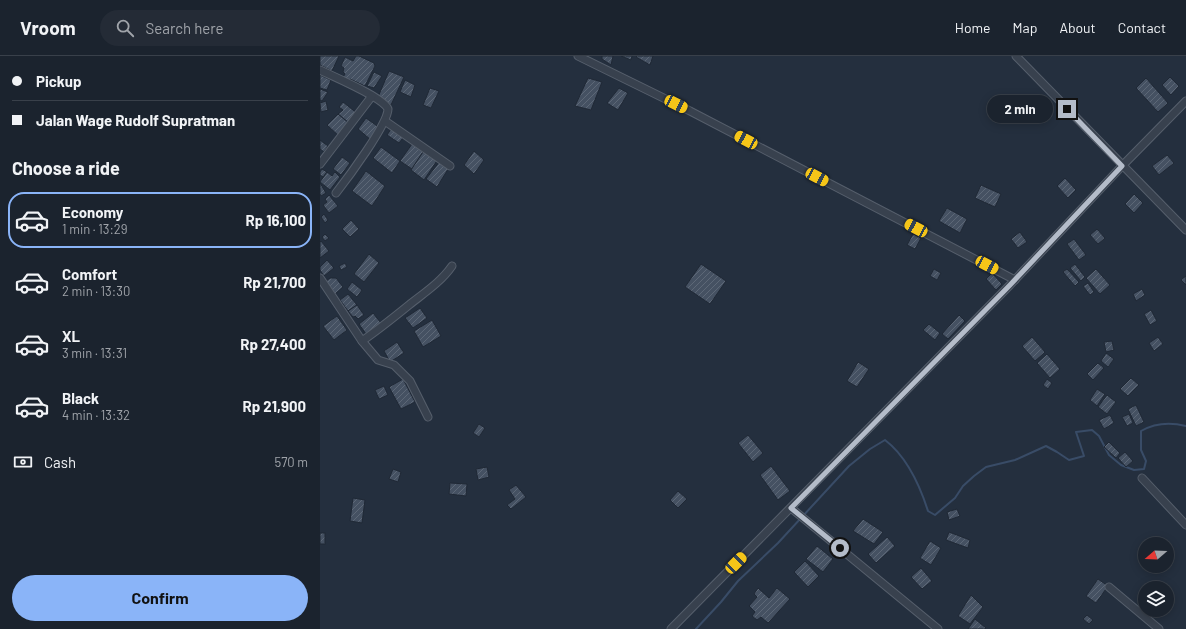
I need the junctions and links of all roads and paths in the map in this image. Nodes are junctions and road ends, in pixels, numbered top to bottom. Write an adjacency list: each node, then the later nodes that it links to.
1 (578, 56): 14 (street)
2 (1016, 56): 9 (street)
3 (320, 70): 4 (street)
4 (372, 96): 6 (street); 7 (street)
5 (1186, 101): 9 (street)
6 (385, 121): 8 (street); 10 (street)
7 (320, 164)
8 (450, 166)
9 (1126, 170): 11 (street); 14 (street)
10 (336, 193)
11 (1186, 230)
12 (452, 266): 15 (street)
13 (320, 278): 15 (street)
14 (1015, 280): 18 (street)
15 (362, 341): 16 (street)
16 (428, 417)
17 (1142, 478): 19 (street)
18 (791, 508): 21 (street); 22 (street)
19 (1186, 525)
20 (1109, 587): 23 (street)
21 (671, 629)
22 (938, 629)
23 (1159, 629)

